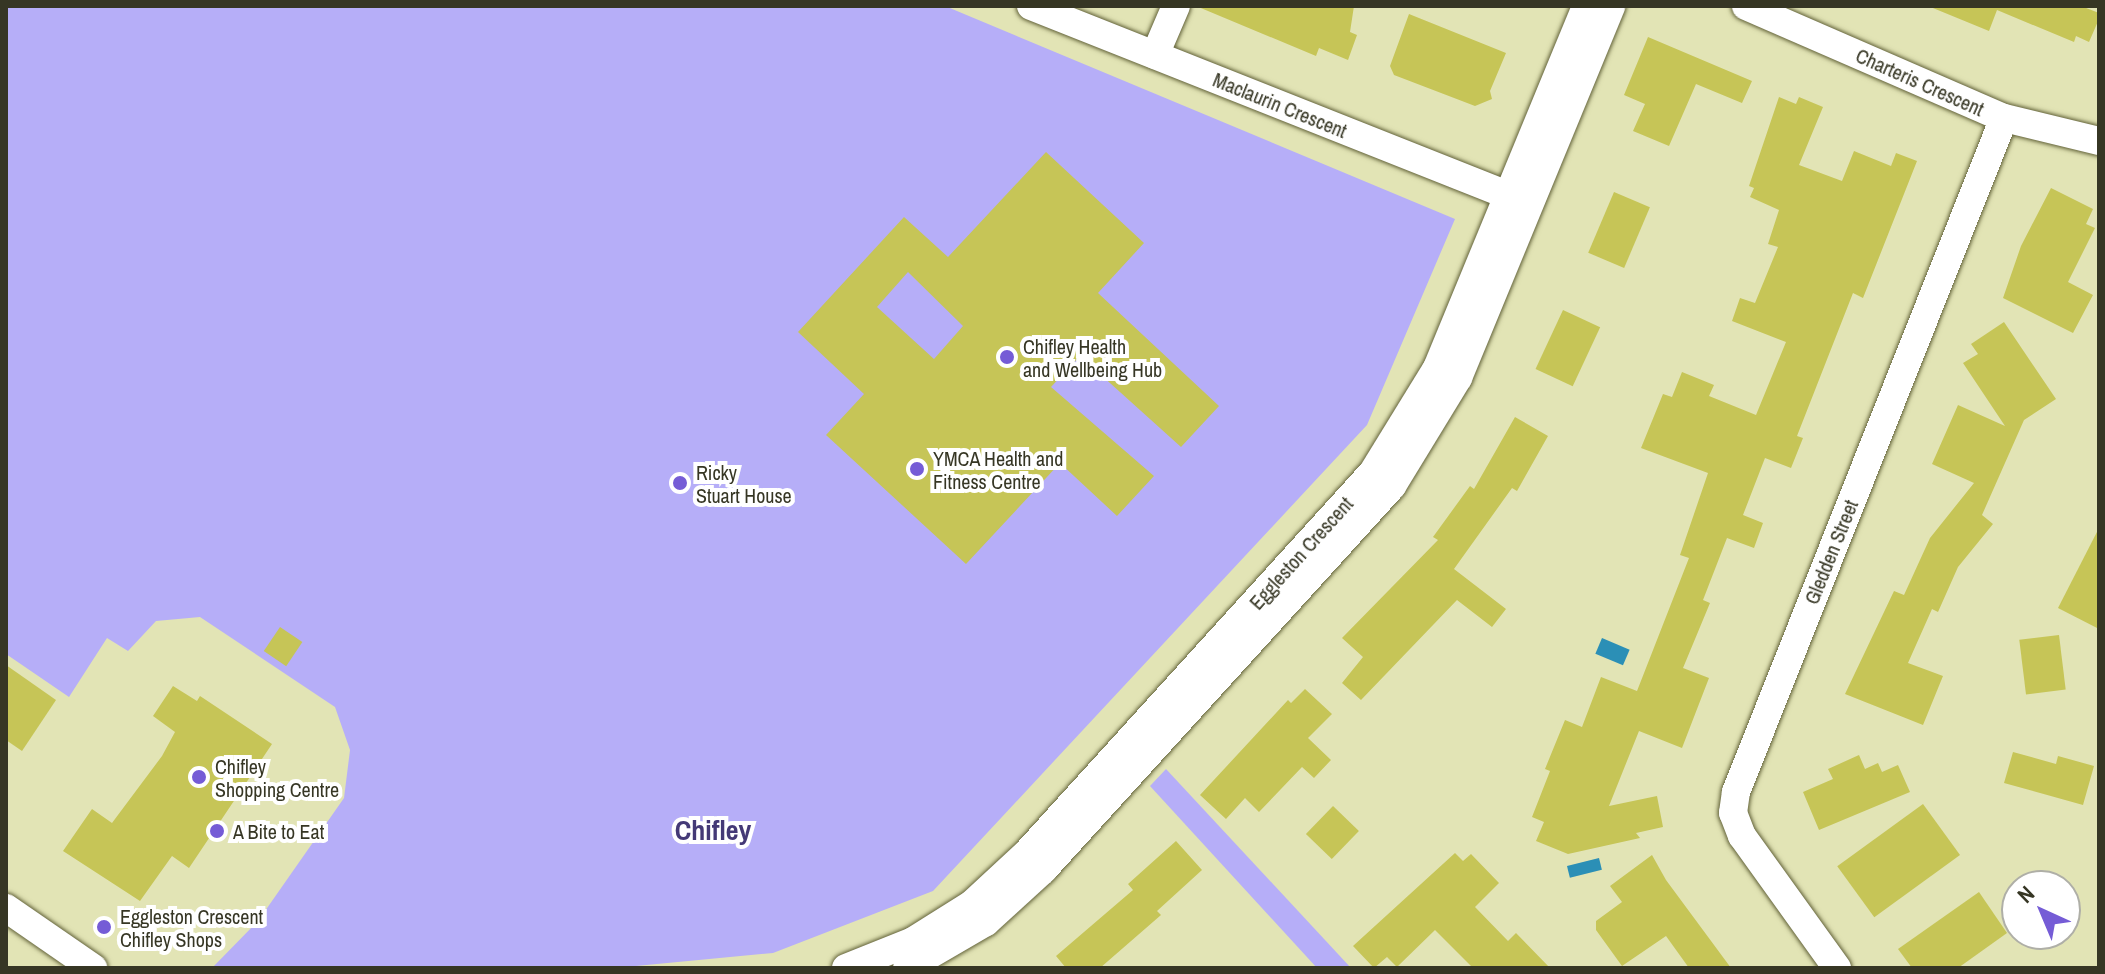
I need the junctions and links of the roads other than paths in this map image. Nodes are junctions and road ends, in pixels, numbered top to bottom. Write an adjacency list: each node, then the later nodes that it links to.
1 (1031, 6): 6 (street, Maclaurin Crescent)
2 (1176, 6): 6 (street)
3 (1586, 6): 9 (street, Eggleston Crescent)
4 (1611, 6): 9 (street, Eggleston Crescent)
5 (1746, 6): 7 (street, Charteris Crescent)
6 (1155, 55): 9 (street, Maclaurin Crescent)
7 (2004, 118): 8 (street, Charteris Crescent); 14 (street, Gledden Street)
8 (2099, 141)
9 (1518, 199): 12 (street, Eggleston Crescent); 13 (street, Eggleston Crescent)
10 (6, 908): 11 (street)
11 (93, 968)
12 (846, 968)
13 (907, 968)
14 (1837, 968)

